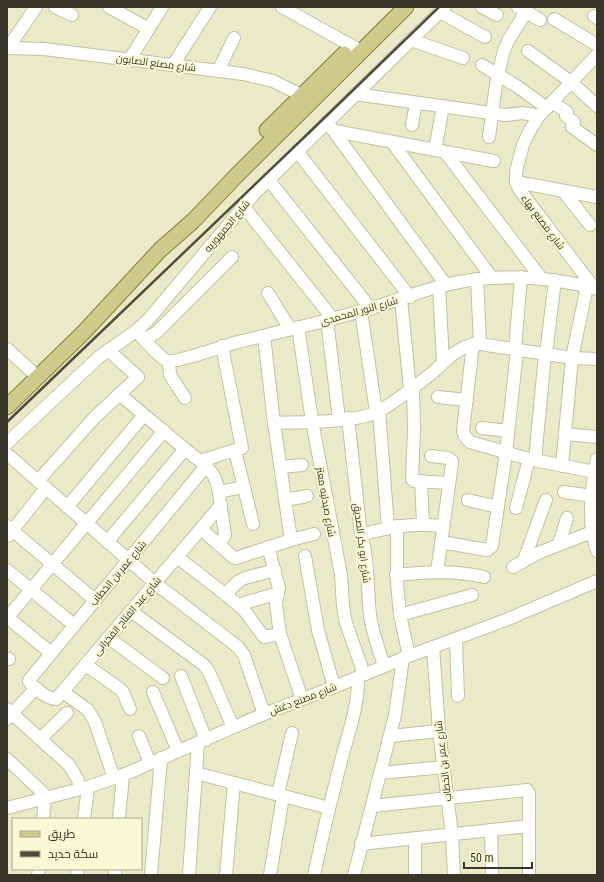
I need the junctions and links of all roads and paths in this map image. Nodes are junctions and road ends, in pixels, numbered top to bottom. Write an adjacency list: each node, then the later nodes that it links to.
1 (36, 7): 21 (street)
2 (55, 7): 12 (street)
3 (108, 7): 16 (street)
4 (162, 7): 16 (street)
5 (210, 7): 27 (street)
6 (282, 7): 22 (street)
7 (392, 7): 22 (main road)
8 (406, 7): 22 (main road)
9 (482, 7): 13 (street)
10 (442, 9): 17 (street); 19 (street, شارع الجمهوريه)
11 (522, 9): 15 (street); 30 (street)
12 (72, 15)
13 (497, 15)
14 (554, 19): 20 (street)
15 (540, 20)
16 (149, 29): 26 (street)
17 (485, 37)
18 (234, 38): 29 (street)
19 (411, 40): 25 (street); 32 (street, شارع الجمهوريه)
20 (597, 45)
21 (7, 48): 26 (street, شارع مصنع الصابون)
22 (356, 49): 33 (main road); 44 (main road)
23 (528, 50): 31 (street)
24 (597, 55): 31 (street)
25 (463, 58)
26 (130, 59): 27 (street, شارع مصنع الصابون)
27 (173, 65): 29 (street, شارع مصنع الصابون)
28 (482, 65): 30 (street)
29 (218, 71): 33 (street, شارع مصنع الصابون)
30 (498, 74): 37 (street); 38 (street)
31 (571, 82): 36 (street); 37 (street)
32 (355, 94): 34 (street); 39 (street, شارع الجمهوريه)
33 (301, 95): 44 (main road)
34 (416, 102): 35 (street); 40 (street)
35 (443, 106): 38 (street); 47 (street)
36 (597, 106)
37 (546, 109): 38 (street); 45 (street); 50 (street)
38 (492, 113): 42 (street)
39 (327, 122): 41 (street); 46 (street, شارع الجمهوريه)
40 (412, 125)
41 (335, 132): 43 (street); 61 (street)
42 (489, 137)
43 (392, 142): 47 (street); 57 (street)
44 (260, 145): 80 (main road)
45 (597, 145)
46 (296, 151): 49 (street, شارع الجمهوريه); 64 (street)
47 (440, 151): 48 (street); 58 (street)
48 (494, 161)
49 (268, 179): 53 (street, شارع الجمهوريه); 65 (street)
50 (516, 182): 51 (street); 62 (street, شارع مصنع بهاء)
51 (563, 191): 52 (street); 54 (street)
52 (597, 197)
53 (244, 207): 66 (street); 68 (street, شارع الجمهوريه)
54 (590, 225)
55 (232, 257): 68 (street)
56 (521, 277): 57 (street, شارع النور المحمدى); 58 (street, شارع النور المحمدى); 74 (street)
57 (492, 278): 59 (street, شارع النور المحمدى)
58 (541, 278): 60 (street, شارع النور المحمدى)
59 (477, 280): 61 (street, شارع النور المحمدى); 70 (street)
60 (555, 280): 62 (street, شارع النور المحمدى); 75 (street)
61 (442, 286): 64 (street, شارع النور المحمدى); 78 (street)
62 (593, 288): 76 (street)
63 (268, 293): 67 (street)
64 (405, 298): 65 (street, شارع النور المحمدى); 81 (street)
65 (366, 310): 66 (street, شارع النور المحمدى); 87 (street)
66 (330, 320): 67 (street, شارع النور المحمدى); 89 (street, شارع ابو بكر الصديق)
67 (294, 328): 69 (street, شارع النور المحمدى); 90 (street, شارع صيدليه معتز)
68 (140, 335): 73 (street, شارع الجمهوريه); 79 (street)
69 (264, 336): 71 (street, شارع النور المحمدى); 91 (street)
70 (477, 344): 74 (street); 78 (street); 85 (street)
71 (222, 346): 79 (street, شارع النور المحمدى); 99 (street)
72 (7, 349): 80 (street)
73 (108, 350): 82 (street); 97 (street, شارع الجمهوريه)
74 (516, 350): 75 (street); 93 (street)
75 (546, 354): 76 (street); 104 (street)
76 (572, 358): 77 (street); 95 (street)
77 (597, 359)
78 (443, 361): 81 (street)
79 (169, 362): 84 (street)
80 (38, 377): 86 (main road)
81 (411, 388): 87 (street); 110 (street)
82 (119, 394): 88 (street); 112 (street)
83 (438, 397): 85 (street)
84 (185, 398)
85 (467, 400): 100 (street)
86 (7, 407)
87 (377, 412): 89 (street); 130 (street)
88 (144, 415): 94 (street); 123 (street)
89 (343, 419): 90 (street); 135 (street, شارع ابو بكر الصديق)
90 (312, 421): 91 (street); 174 (street, شارع صيدليه معتز)
91 (274, 423): 108 (street)
92 (482, 428): 93 (street)
93 (508, 431): 100 (street)
94 (164, 432): 98 (street); 128 (street)
95 (565, 434): 96 (street); 107 (street)
96 (597, 437)
97 (7, 443)
98 (185, 449): 105 (street); 137 (street)
99 (235, 451): 105 (street); 113 (street)
100 (506, 453): 104 (street); 122 (street)
101 (7, 454): 112 (street)
102 (431, 456): 111 (street)
103 (597, 459): 109 (street)
104 (532, 460): 107 (street); 124 (street)
105 (203, 464): 114 (street); 145 (street, شارع عمر بن الخطاب)
106 (302, 465): 108 (street)
107 (562, 466): 109 (street)
108 (281, 467): 118 (street)
109 (595, 472): 117 (street)
110 (421, 481): 111 (street); 127 (street)
111 (450, 483): 129 (street)
112 (42, 485): 123 (street); 132 (street)
113 (243, 487): 114 (street); 126 (street)
114 (219, 492): 121 (street)
115 (564, 492): 117 (street)
116 (307, 496): 118 (street)
117 (592, 496): 133 (street)
118 (285, 500): 136 (street)
119 (468, 500): 122 (street)
120 (546, 500): 146 (street)
121 (221, 505): 131 (street, شارع عبد الفتاح الفخرانى); 140 (street)
122 (498, 506): 138 (street)
123 (67, 507): 128 (street)
124 (516, 508)
125 (567, 518): 139 (street)
126 (252, 524)
127 (423, 524): 129 (street); 130 (street)
128 (87, 525): 137 (street); 147 (street)
129 (443, 526): 138 (street)
130 (393, 527): 135 (street); 152 (street)
131 (201, 529): 140 (street); 144 (street, شارع عبد الفتاح الفخرانى)
132 (9, 531): 147 (street)
133 (592, 532): 139 (street); 142 (street)
134 (314, 534): 136 (street)
135 (361, 535): 173 (street, شارع ابو بكر الصديق)
136 (291, 540): 141 (street)
137 (107, 542): 145 (street)
138 (441, 542): 151 (street)
139 (559, 544): 146 (street)
140 (219, 545): 141 (street)
141 (268, 547): 150 (street)
142 (597, 551)
143 (305, 556): 178 (street)
144 (177, 557): 155 (street, شارع عبد الفتاح الفخرانى); 158 (street)
145 (128, 560): 155 (street); 160 (street, شارع عمر بن الخطاب)
146 (524, 560): 148 (street)
147 (54, 564): 156 (street); 160 (street)
148 (513, 567)
149 (7, 570): 156 (street)
150 (275, 570): 157 (street); 158 (street)
151 (437, 572): 152 (street); 153 (street)
152 (396, 575): 163 (street)
153 (484, 577)
154 (597, 581): 168 (street, شارع مصنع دغش)
155 (155, 583): 162 (street, شارع عبد الفتاح الفخرانى); 186 (street)
156 (32, 590): 164 (street); 165 (street)
157 (278, 593): 161 (street); 166 (street)
158 (225, 594): 161 (street)
159 (472, 595): 163 (street)
160 (95, 600): 165 (street, شارع عمر بن الخطاب)
161 (238, 605): 166 (street)
162 (131, 611): 167 (street, شارع عبد الفتاح الفخرانى); 187 (street)
163 (400, 615): 171 (street)
164 (8, 617): 170 (street)
165 (74, 625): 170 (street, شارع عمر بن الخطاب)
166 (280, 634): 182 (street)
167 (109, 638): 172 (street, شارع عبد الفتاح الفخرانى); 176 (street)
168 (456, 639): 169 (street, شارع مصنع دغش); 181 (street)
169 (433, 647): 171 (street, شارع مصنع دغش); 188 (street, شارع عمر بن الخطاب)
170 (51, 652): 177 (street, شارع عمر بن الخطاب)
171 (406, 657): 173 (street, شارع مصنع دغش); 191 (street)
172 (86, 665): 179 (street, شارع عبد الفتاح الفخرانى); 183 (street)
173 (384, 666): 174 (street, شارع مصنع دغش)
174 (361, 675): 178 (street, شارع مصنع دغش); 209 (street)
175 (181, 676): 193 (street)
176 (162, 678)
177 (33, 683): 179 (street); 185 (street, شارع عمر بن الخطاب)
178 (334, 687): 182 (street, شارع مصنع دغش)
179 (63, 692): 201 (street)
180 (153, 692): 194 (street)
181 (458, 696)
182 (302, 700): 186 (street, شارع مصنع دغش)
183 (130, 709)
184 (67, 713): 192 (street)
185 (9, 714): 192 (street)
186 (264, 714): 187 (street, شارع مصنع دغش)
187 (233, 727): 193 (street, شارع مصنع دغش)
188 (439, 731): 191 (street); 198 (street, شارع عمر بن الخطاب)
189 (292, 733): 204 (street)
190 (139, 736): 197 (street)
191 (390, 736): 200 (street)
192 (40, 739): 203 (street)
193 (202, 741): 194 (street, شارع مصنع دغش); 199 (street)
194 (178, 751): 195 (street, شارع مصنع دغش)
195 (161, 758): 197 (street, شارع مصنع دغش); 218 (street)
196 (7, 759): 205 (street)
197 (150, 763): 201 (street, شارع مصنع دغش)
198 (444, 767): 200 (street); 206 (street, شارع عمر بن الخطاب)
199 (196, 773): 202 (street); 219 (street)
200 (380, 773): 207 (street)
201 (118, 777): 203 (street, شارع مصنع دغش); 212 (street)
202 (234, 783): 204 (street); 220 (street)
203 (84, 787): 205 (street, شارع مصنع دغش); 211 (street)
204 (281, 795): 209 (street); 221 (street)
205 (45, 797): 208 (street, شارع مصنع دغش); 210 (street)
206 (448, 799): 207 (street); 213 (street); 215 (street, شارع عمر بن الخطاب)
207 (372, 806): 217 (street)
208 (7, 808)
209 (329, 808): 222 (street)
210 (43, 818)
211 (84, 818)
212 (119, 818)
213 (529, 826): 214 (street); 227 (street)
214 (491, 830): 215 (street); 226 (street)
215 (452, 834): 216 (street); 225 (street, شارع عمر بن الخطاب)
216 (414, 838): 217 (street); 224 (street)
217 (361, 844): 223 (street)
218 (151, 875)
219 (189, 875)
220 (226, 875)
221 (270, 875)
222 (314, 875)
223 (354, 875)
224 (414, 875)
225 (454, 875)
226 (492, 875)
227 (529, 875)

